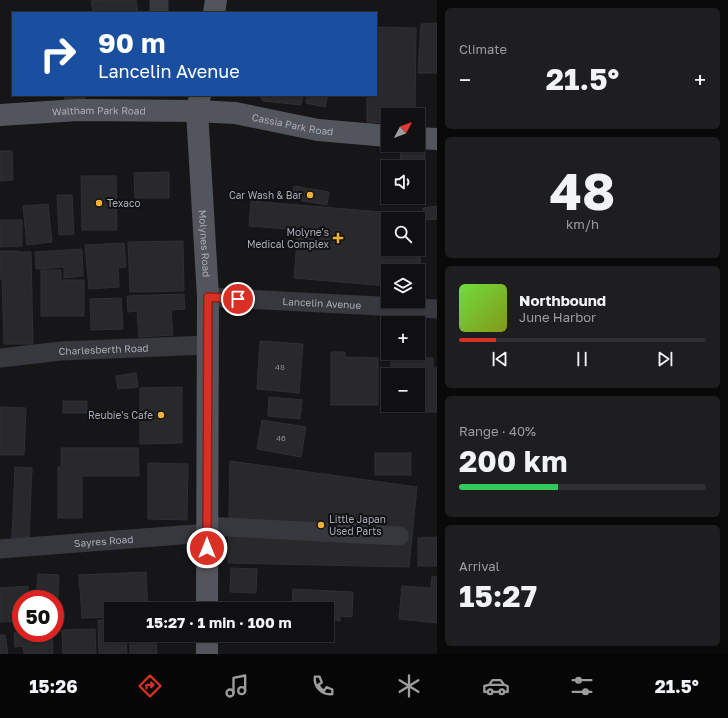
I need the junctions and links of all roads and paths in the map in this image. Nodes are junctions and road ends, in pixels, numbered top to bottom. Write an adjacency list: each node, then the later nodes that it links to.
1 (159, 0): 3 (street)
2 (216, 0): 4 (main road)
3 (159, 12)
4 (214, 12)
5 (199, 103): 6 (main road, Waltham Park Road); 7 (main road, Cassia Park Road); 10 (main road, Molynes Road)
6 (0, 115)
7 (381, 135)
8 (425, 138): 9 (main road)
9 (437, 139)
10 (208, 297): 11 (street, Lancelin Avenue); 12 (main road, Molynes Road)
11 (437, 309)
12 (208, 345): 13 (street, Charlesberth Road); 14 (main road, Molynes Road)
13 (0, 358)
14 (207, 530): 15 (street, Sayres Road); 16 (street, Sayres Road); 17 (main road, Molynes Road)
15 (399, 536)
16 (0, 549)
17 (207, 602)
18 (207, 642): 19 (main road)
19 (207, 654)

